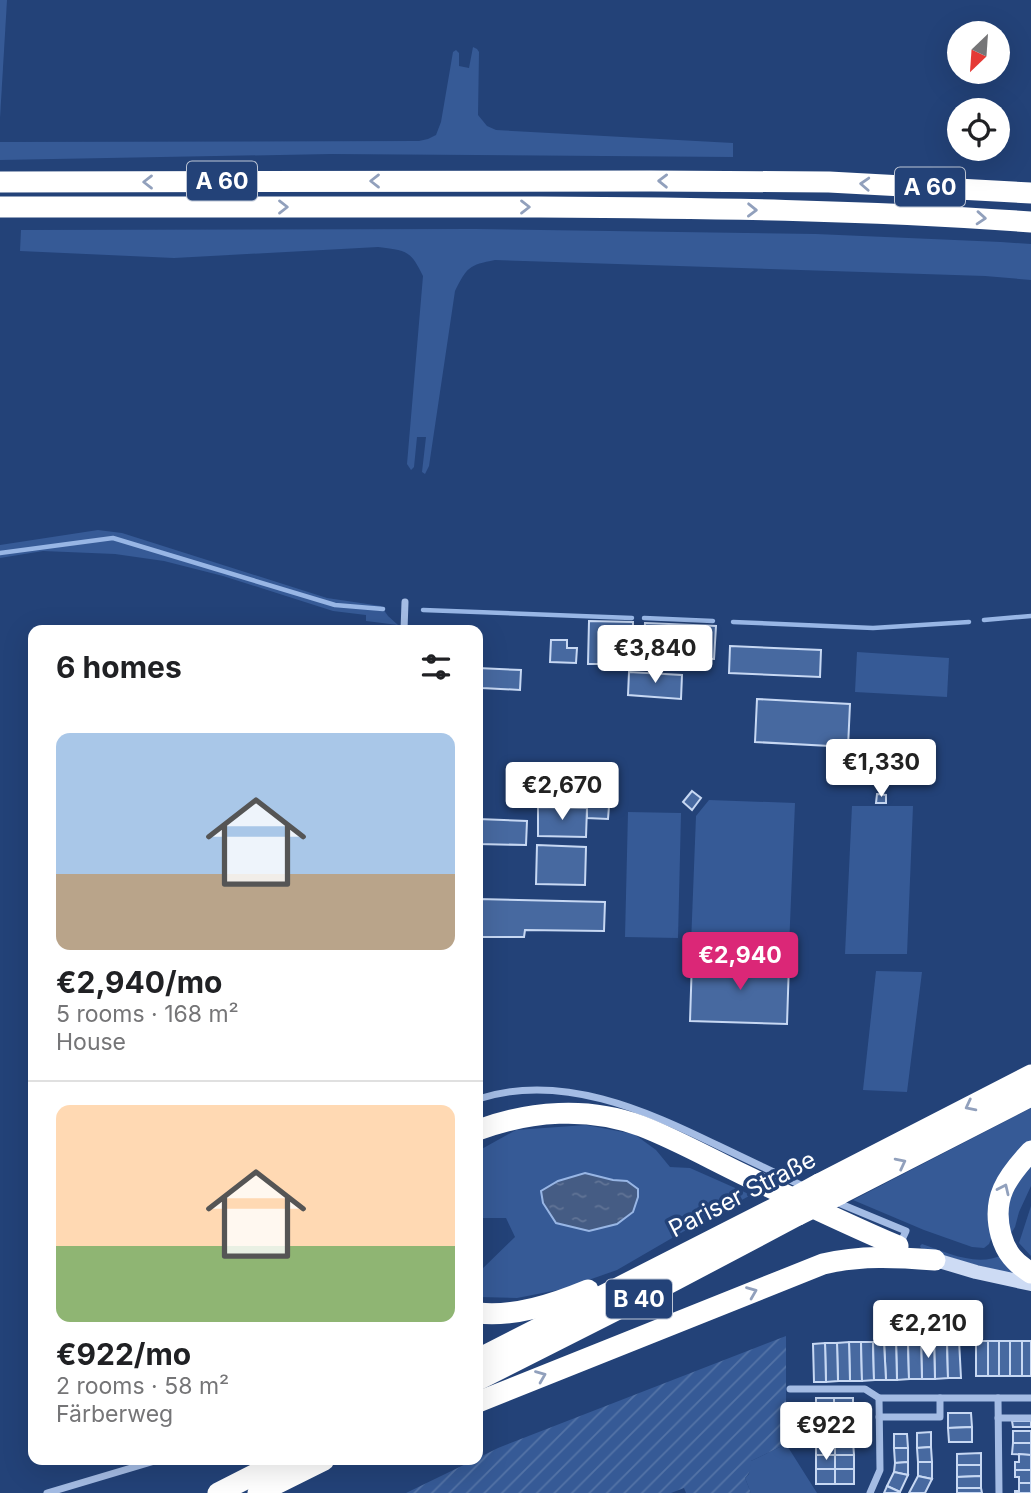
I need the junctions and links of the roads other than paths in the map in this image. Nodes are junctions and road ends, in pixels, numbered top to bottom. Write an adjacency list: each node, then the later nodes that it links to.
1 (0, 182): 2 (highway, A 60, one-way to 1)
2 (1031, 192)
3 (0, 207): 4 (highway, A 60, one-way to 4)
4 (1031, 222)
5 (405, 602): 6 (street)
6 (404, 625)
7 (1031, 1075): 13 (highway, Pariser Straße / B 40, one-way to 13, bridge)
8 (1031, 1096): 19 (highway, Pariser Straße / B 40, one-way to 8, bridge)
9 (483, 1098): 12 (street)
10 (483, 1128): 12 (highway)
11 (1031, 1151): 15 (highway, one-way to 11)
12 (898, 1246): 14 (street)
13 (680, 1255): 17 (highway); 18 (highway, Pariser Straße / B 40)
14 (935, 1260): 16 (street); 25 (highway, one-way to 14)
15 (1031, 1273)
16 (1031, 1284)
17 (483, 1313)
18 (483, 1356)
19 (483, 1377)
20 (790, 1390): 21 (street)
21 (879, 1398): 22 (street); 26 (street)
22 (940, 1398): 23 (street); 26 (street)
23 (998, 1398): 24 (street); 27 (street)
24 (1031, 1398)
25 (483, 1400)
26 (879, 1417): 35 (street)
27 (998, 1418): 28 (street); 36 (street)
28 (1031, 1418)
29 (141, 1465): 32 (street)
30 (271, 1465): 33 (highway)
31 (314, 1465): 34 (highway)
32 (47, 1493)
33 (218, 1493)
34 (258, 1493)
35 (870, 1493)
36 (999, 1493)

